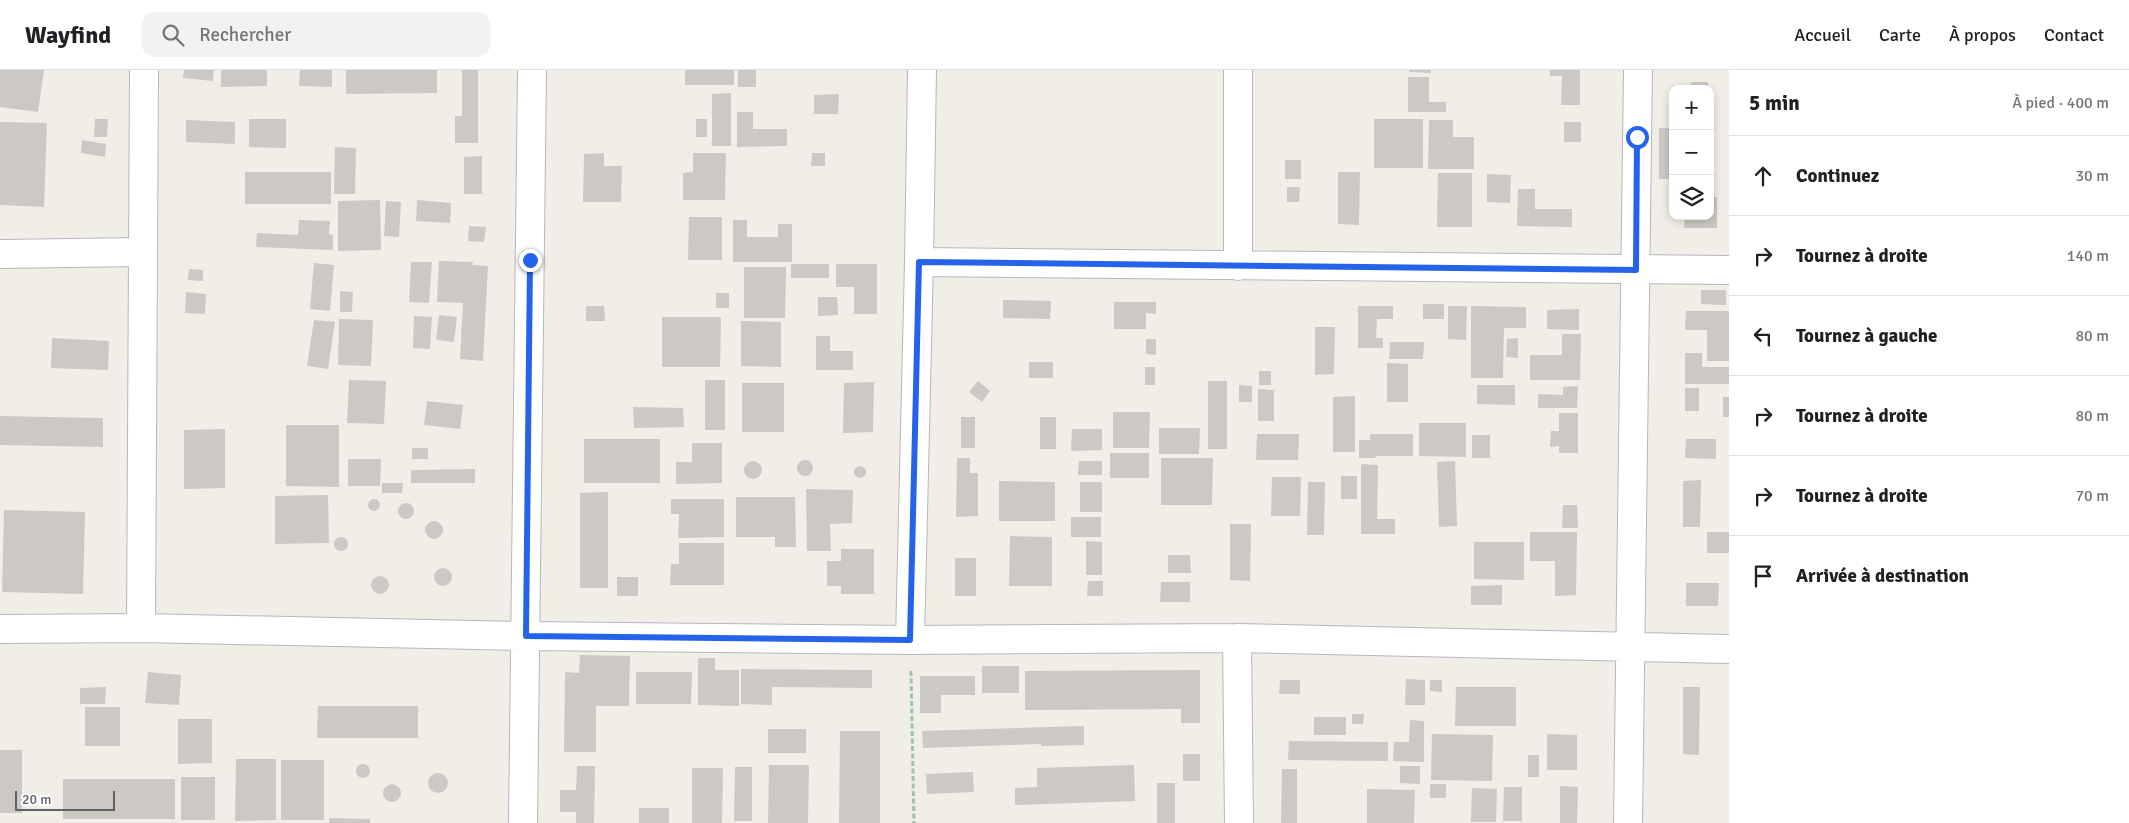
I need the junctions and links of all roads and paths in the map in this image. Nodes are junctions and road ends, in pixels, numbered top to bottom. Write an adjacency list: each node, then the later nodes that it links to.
1 (144, 70): 6 (street)
2 (532, 70): 14 (street)
3 (922, 70): 8 (street)
4 (1238, 70): 9 (street)
5 (1638, 70): 10 (street)
6 (141, 252): 7 (street); 12 (street)
7 (0, 254)
8 (919, 262): 9 (street); 16 (street)
9 (1238, 266): 10 (street)
10 (1636, 270): 11 (street); 17 (street)
11 (1729, 270)
12 (141, 628): 13 (street); 14 (street)
13 (0, 629)
14 (526, 636): 16 (street); 19 (street)
15 (1237, 638): 16 (street); 17 (street); 21 (street)
16 (910, 640): 20 (path)
17 (1630, 647): 18 (street); 22 (street)
18 (1729, 649)
19 (523, 823)
20 (914, 823)
21 (1239, 823)
22 (1628, 823)

